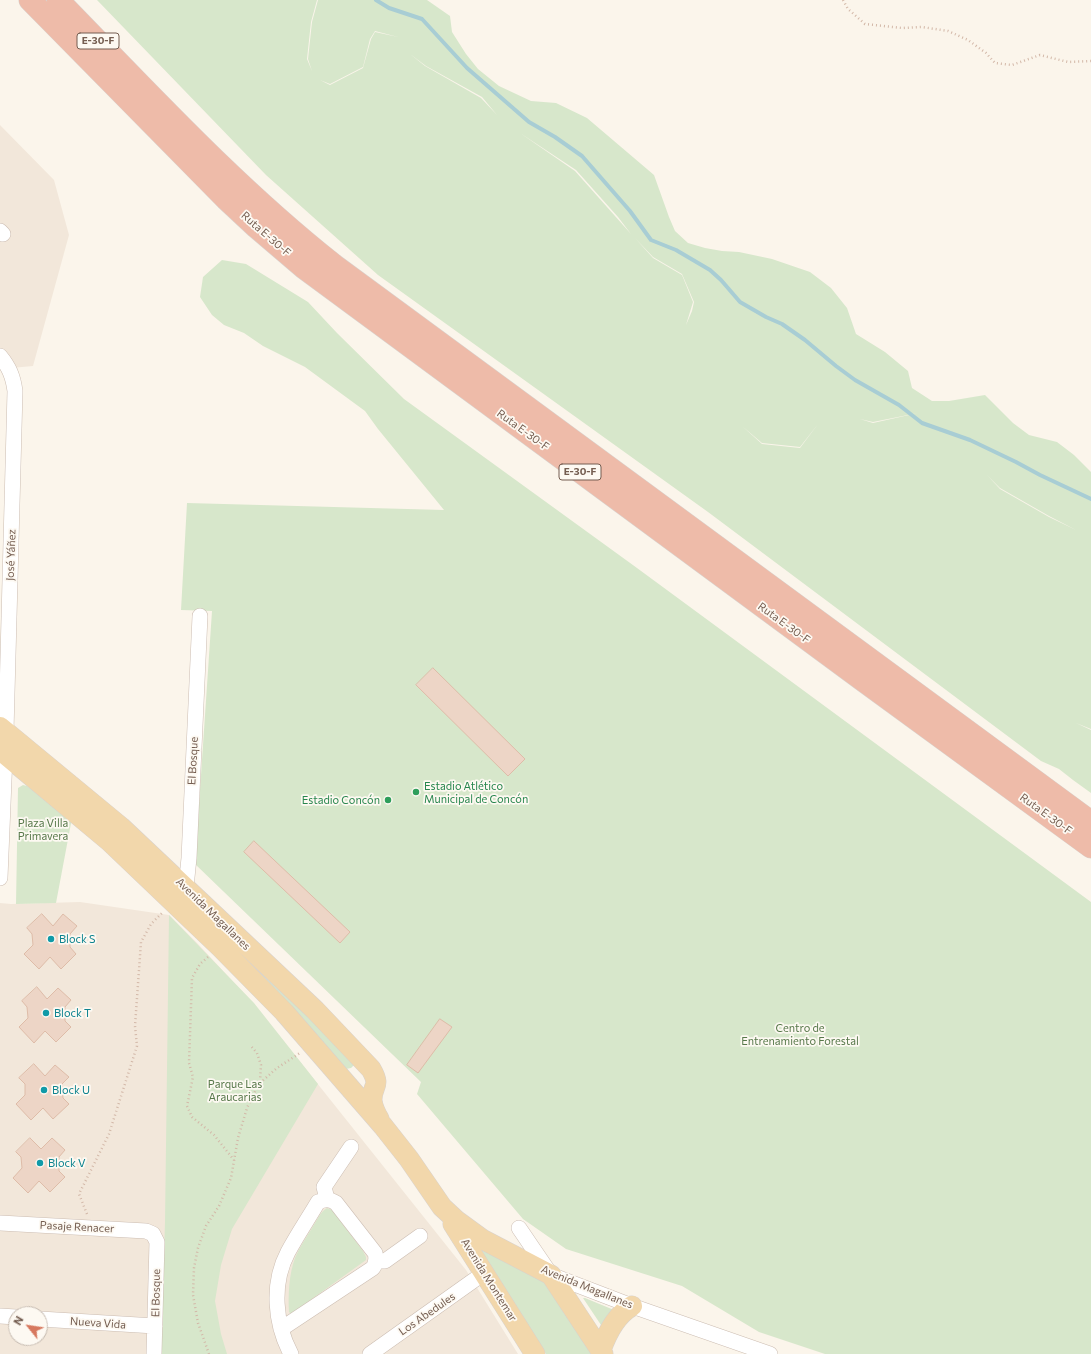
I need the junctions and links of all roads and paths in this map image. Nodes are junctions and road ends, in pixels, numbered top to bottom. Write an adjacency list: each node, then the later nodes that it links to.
1 (30, 0): 11 (highway, Ruta E-30-F / E-30-F)
2 (58, 0): 9 (highway, Ruta E-30-F / E-30-F)
3 (843, 0): 4 (path)
4 (1091, 61)
5 (0, 356): 7 (street, José Yáñez)
6 (200, 616): 13 (street, El Bosque)
7 (3, 729): 8 (street, José Yáñez); 13 (main road, Avenida Magallanes)
8 (2, 752): 10 (street, José Yáñez); 13 (main road, Avenida Magallanes)
9 (1091, 822)
10 (1, 843): 12 (street, José Yáñez)
11 (1091, 847)
12 (0, 878)
13 (180, 895): 14 (main road, Avenida Magallanes); 17 (main road, Avenida Magallanes); 26 (path)
14 (220, 947): 16 (main road, Avenida Magallanes); 22 (path)
15 (250, 1045): 19 (path)
16 (313, 1045): 18 (main road, Avenida Magallanes); 19 (path)
17 (365, 1062): 18 (main road); 20 (main road, Avenida Magallanes)
18 (335, 1071): 20 (main road, Avenida Magallanes)
19 (253, 1097): 22 (path)
20 (383, 1126): 24 (main road, Avenida Magallanes)
21 (351, 1147): 23 (street)
22 (234, 1161): 39 (path)
23 (327, 1199): 30 (street); 36 (street)
24 (442, 1207): 31 (main road, Avenida Montemar); 32 (main road, Avenida Magallanes)
25 (0, 1223): 26 (street, Pasaje Renacer)
26 (92, 1228): 28 (street, Pasaje Renacer)
27 (519, 1228): 32 (street)
28 (153, 1234): 35 (street, El Bosque)
29 (420, 1236): 30 (street)
30 (376, 1261): 36 (street)
31 (484, 1273): 41 (street, Los Abedules); 42 (main road, Avenida Montemar)
32 (551, 1275): 33 (street, Avenida Magallanes); 37 (main road)
33 (632, 1306): 37 (main road); 43 (street, Avenida Magallanes)
34 (48, 1319): 35 (street, Nueva Vida)
35 (155, 1326): 38 (street, El Bosque)
36 (281, 1329): 40 (street)
37 (602, 1352)
38 (154, 1354)
39 (209, 1354)
40 (291, 1354)
41 (370, 1354)
42 (536, 1354)
43 (770, 1354)

